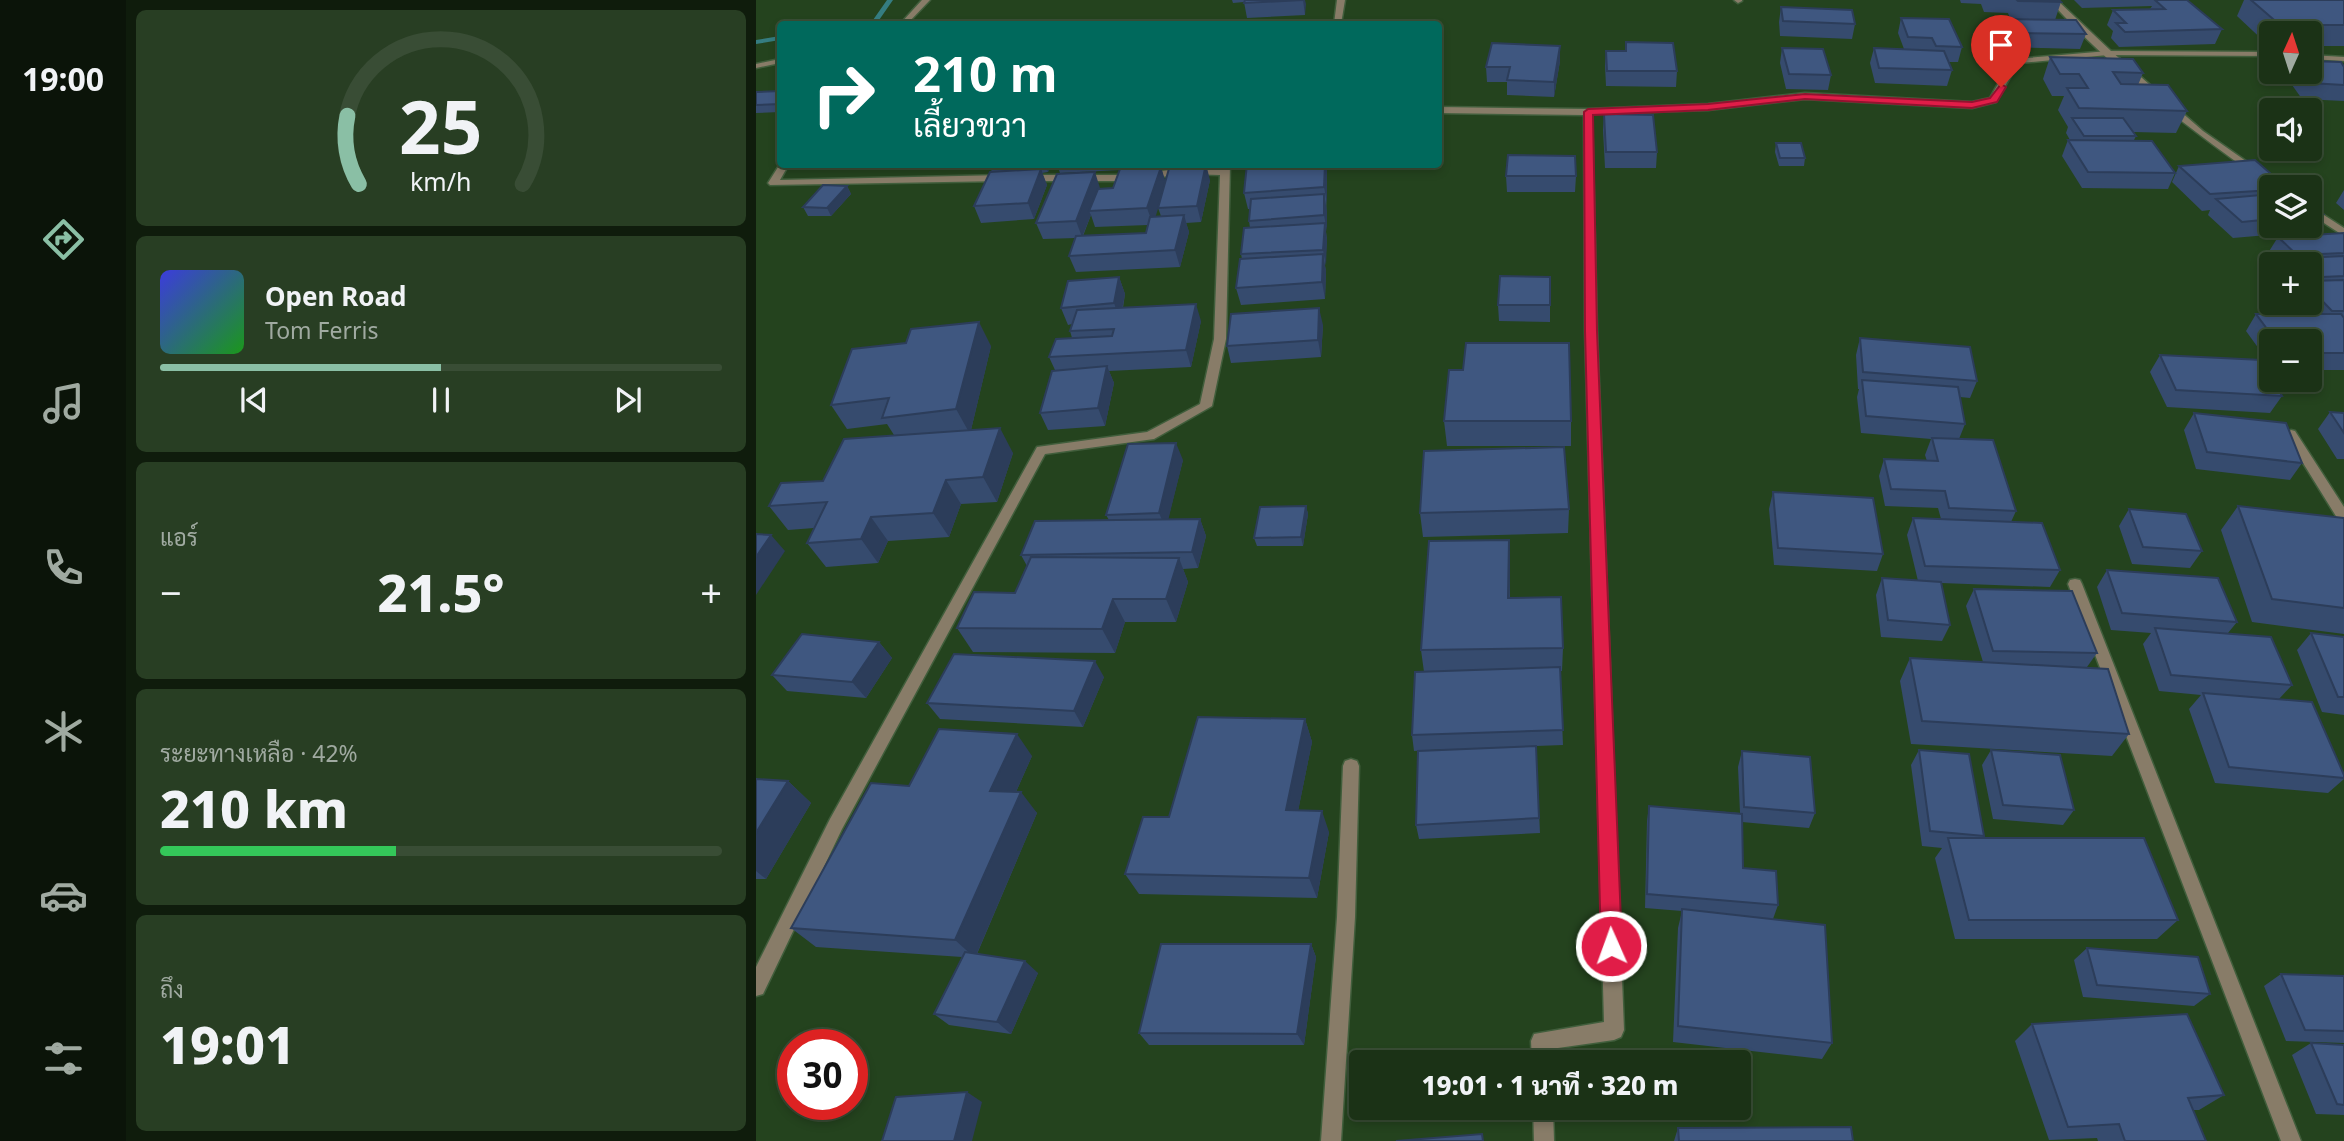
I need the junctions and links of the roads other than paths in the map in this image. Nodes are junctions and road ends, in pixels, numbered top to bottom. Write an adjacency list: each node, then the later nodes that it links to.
1 (926, 0): 4 (street)
2 (1341, 0): 5 (street)
3 (2053, 0): 6 (street)
4 (906, 21)
5 (1338, 21)
6 (2108, 53): 7 (street); 13 (street); 16 (street)
7 (2259, 54)
8 (2322, 58): 9 (street)
9 (2344, 59)
10 (777, 62): 11 (street)
11 (756, 66)
12 (1442, 110): 13 (street)
13 (1588, 112): 24 (street)
14 (782, 168): 15 (street)
15 (1225, 168): 23 (street)
16 (2261, 175)
17 (2322, 217): 18 (street)
18 (2344, 233)
19 (2291, 434): 20 (street)
20 (2344, 518)
21 (2075, 584): 28 (street)
22 (1351, 766): 26 (street)
23 (756, 987)
24 (1541, 1050)
25 (1544, 1120): 27 (street)
26 (1331, 1141)
27 (1545, 1141)
28 (2291, 1141)

